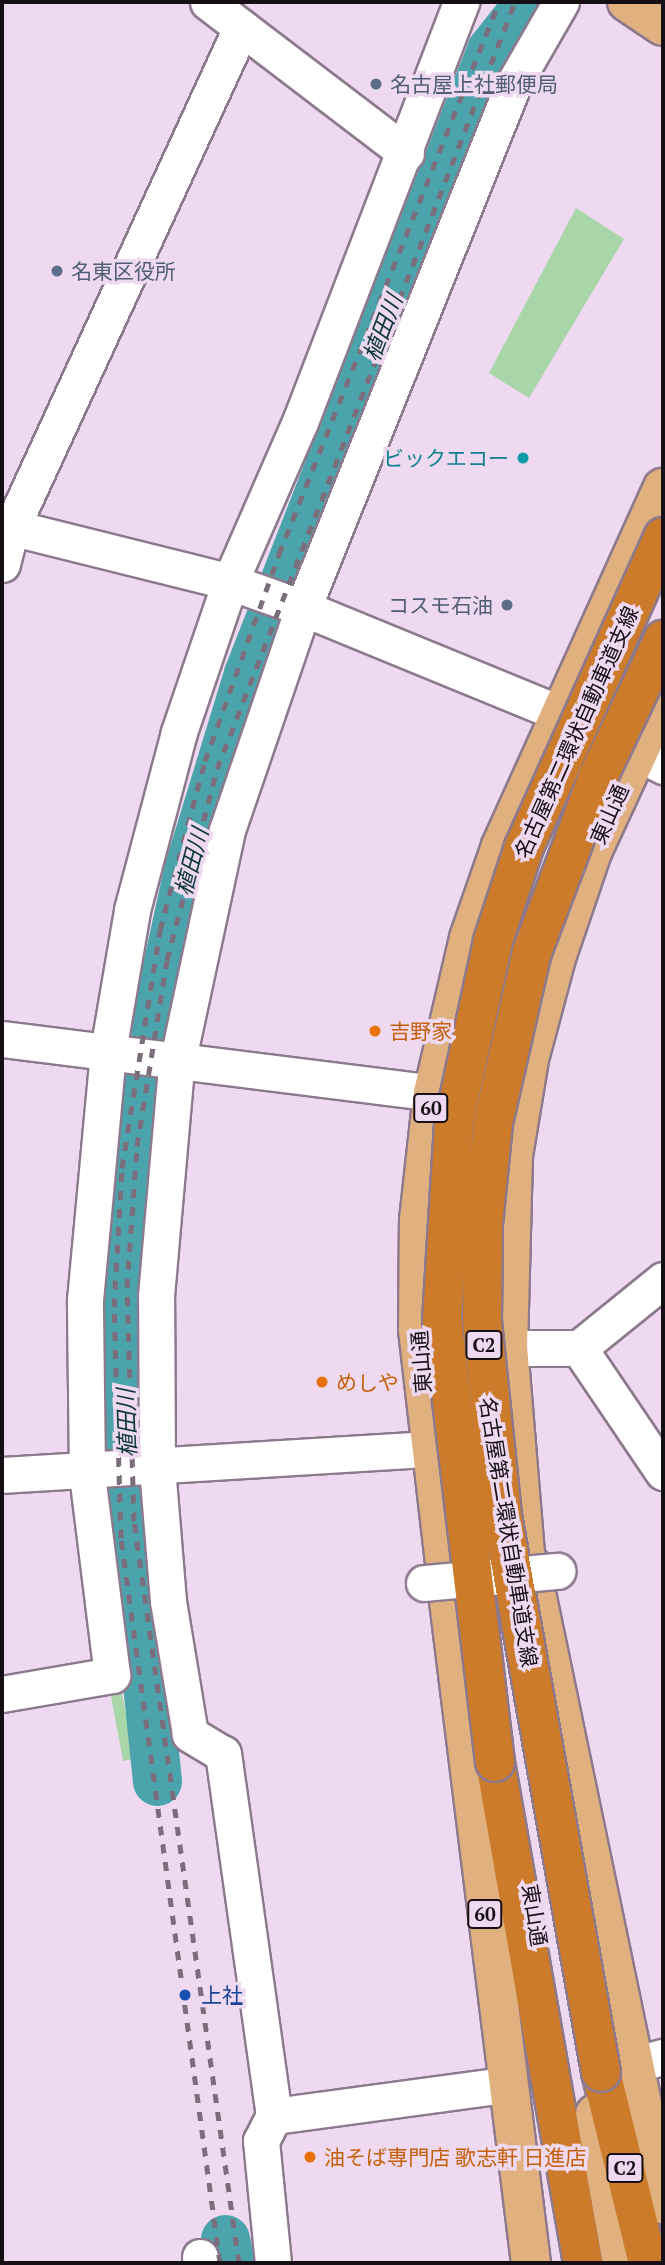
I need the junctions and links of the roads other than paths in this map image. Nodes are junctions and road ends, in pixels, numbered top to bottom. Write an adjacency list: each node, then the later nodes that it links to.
1 (208, 2): 6 (street)
2 (461, 2): 7 (street)
3 (561, 2): 12 (street)
4 (627, 2): 5 (main road)
5 (663, 26)
6 (241, 28): 7 (street); 9 (street)
7 (407, 153): 12 (street)
8 (663, 488): 15 (main road, 東山通 / 60)
9 (7, 526): 11 (street); 12 (street)
10 (663, 537): 31 (highway, 名古屋第二環状自動車道支線 / C2, bridge)
11 (2, 564)
12 (271, 597): 15 (street); 18 (street); 18 (street)
13 (663, 640): 32 (highway, 名古屋第二環状自動車道支線 / C2, bridge)
14 (663, 698): 16 (main road, 東山通 / 60)
15 (556, 712): 16 (street); 19 (main road, 東山通 / 60)
16 (650, 759): 21 (main road, 東山通 / 60)
17 (2, 1040): 18 (street)
18 (146, 1057): 19 (street); 25 (street); 25 (street)
19 (433, 1093): 23 (main road, 東山通 / 60)
20 (663, 1280): 22 (street)
21 (508, 1348): 22 (street); 27 (main road, 東山通 / 60)
22 (579, 1348): 24 (street)
23 (428, 1449): 25 (street); 29 (main road, 東山通 / 60)
24 (662, 1466)
25 (123, 1469): 26 (street); 30 (street); 34 (street)
26 (2, 1475)
27 (527, 1548): 31 (main road, 東山通 / 60); 32 (main road, 60)
28 (557, 1571): 29 (street, bridge)
29 (434, 1573): 31 (main road, 東山通 / 60); 33 (main road, 60)
30 (2, 1694)
31 (512, 1760): 38 (highway); 39 (highway); 40 (main road, 東山通 / 60); 41 (main road, 東山通 / 60)
32 (633, 2064): 35 (main road, 60); 42 (highway); 43 (highway, C2)
33 (504, 2085): 34 (street); 37 (main road, 60)
34 (274, 2116): 36 (street)
35 (663, 2204)
36 (273, 2263)
37 (531, 2263)
38 (562, 2263)
39 (583, 2263)
40 (592, 2263)
41 (622, 2263)
42 (633, 2263)
43 (648, 2263)

